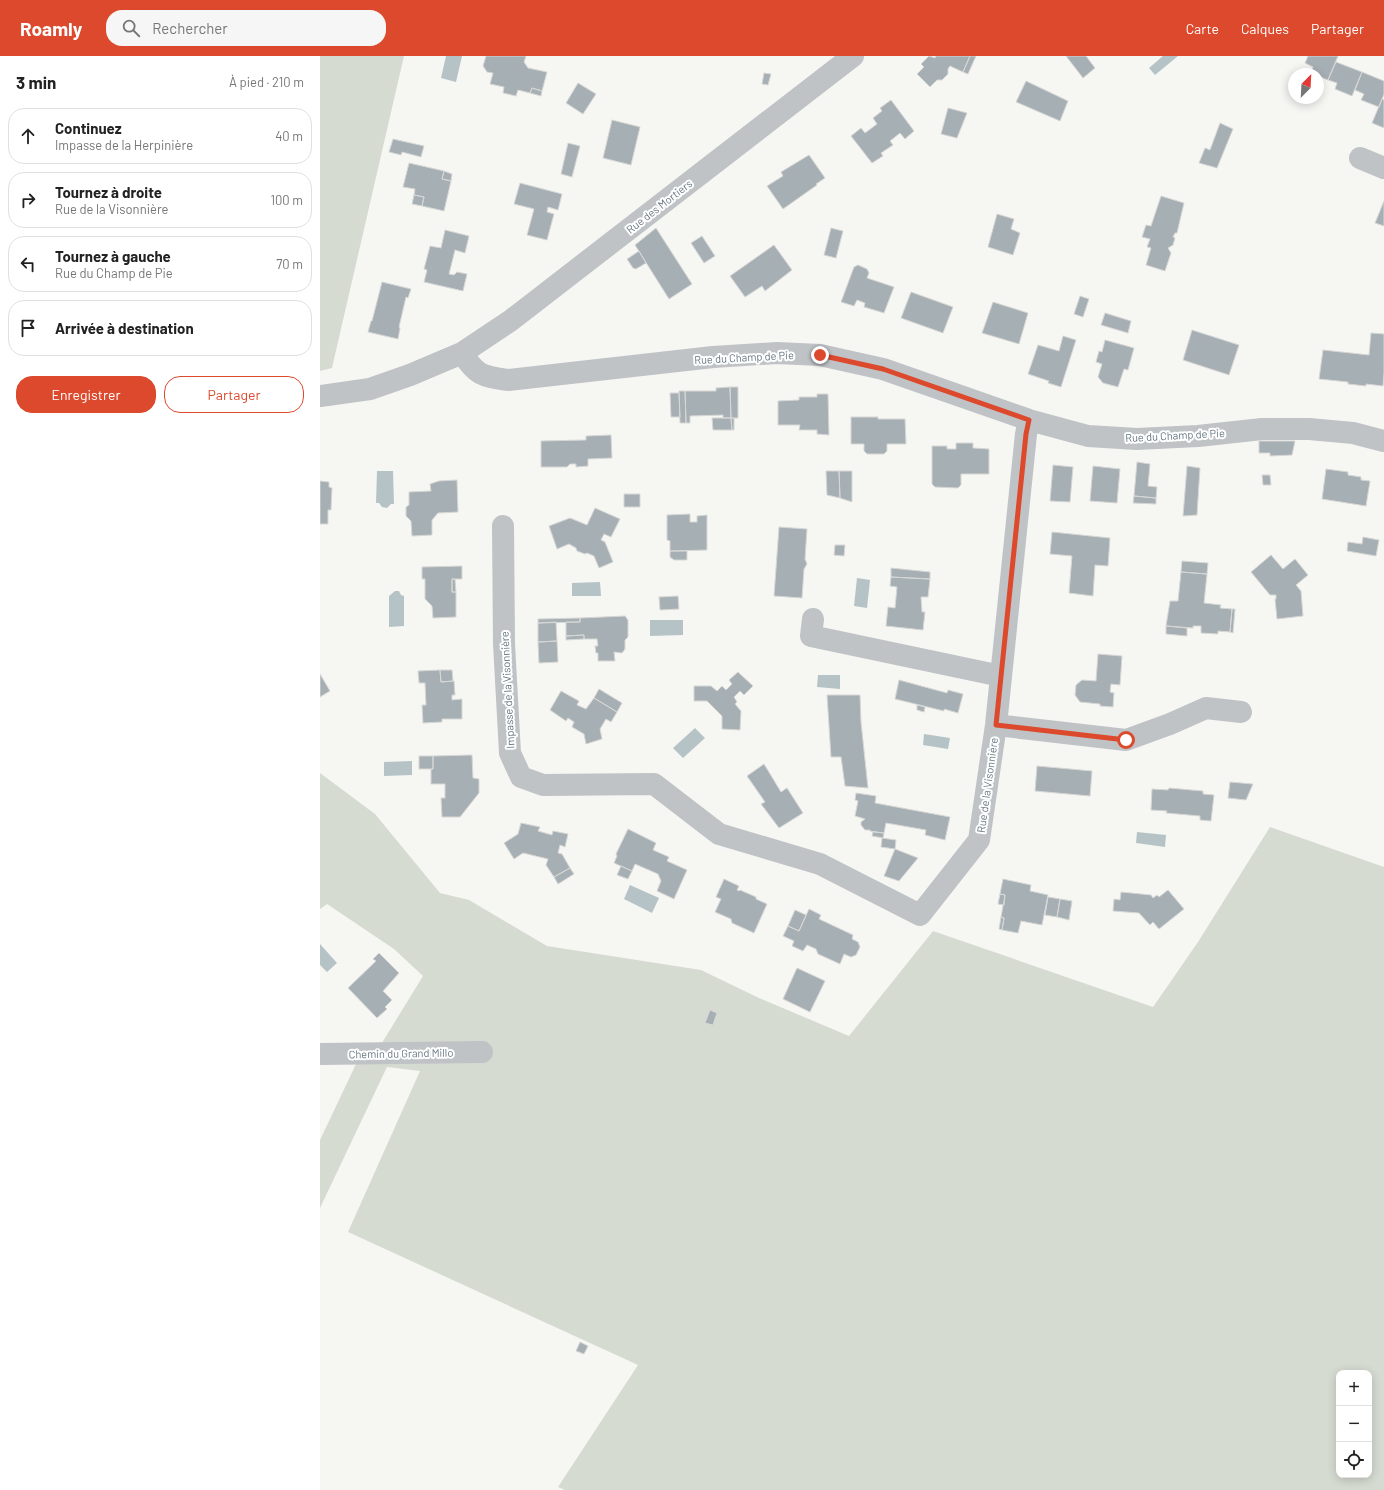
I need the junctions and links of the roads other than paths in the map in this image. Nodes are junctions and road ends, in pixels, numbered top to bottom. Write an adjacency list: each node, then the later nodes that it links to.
1 (854, 56): 2 (street, Rue des Mortiers)
2 (832, 63): 5 (street, Rue des Mortiers)
3 (1360, 158): 4 (street)
4 (1384, 168)
5 (462, 353): 6 (street, Rue des Mortiers); 7 (street, Rue du Champ de Pie)
6 (320, 396)
7 (1029, 420): 8 (street, Rue du Champ de Pie); 11 (street, Rue de la Visonnière)
8 (1384, 441)
9 (503, 526): 14 (street, Impasse de la Visonnière)
10 (813, 619): 11 (street)
11 (1001, 676): 13 (street, Rue de la Visonnière)
12 (1241, 712): 13 (street)
13 (996, 725): 14 (street, Rue de la Visonnière)
14 (920, 915)
15 (482, 1052): 16 (street, Chemin du Grand Millo)
16 (320, 1054)

